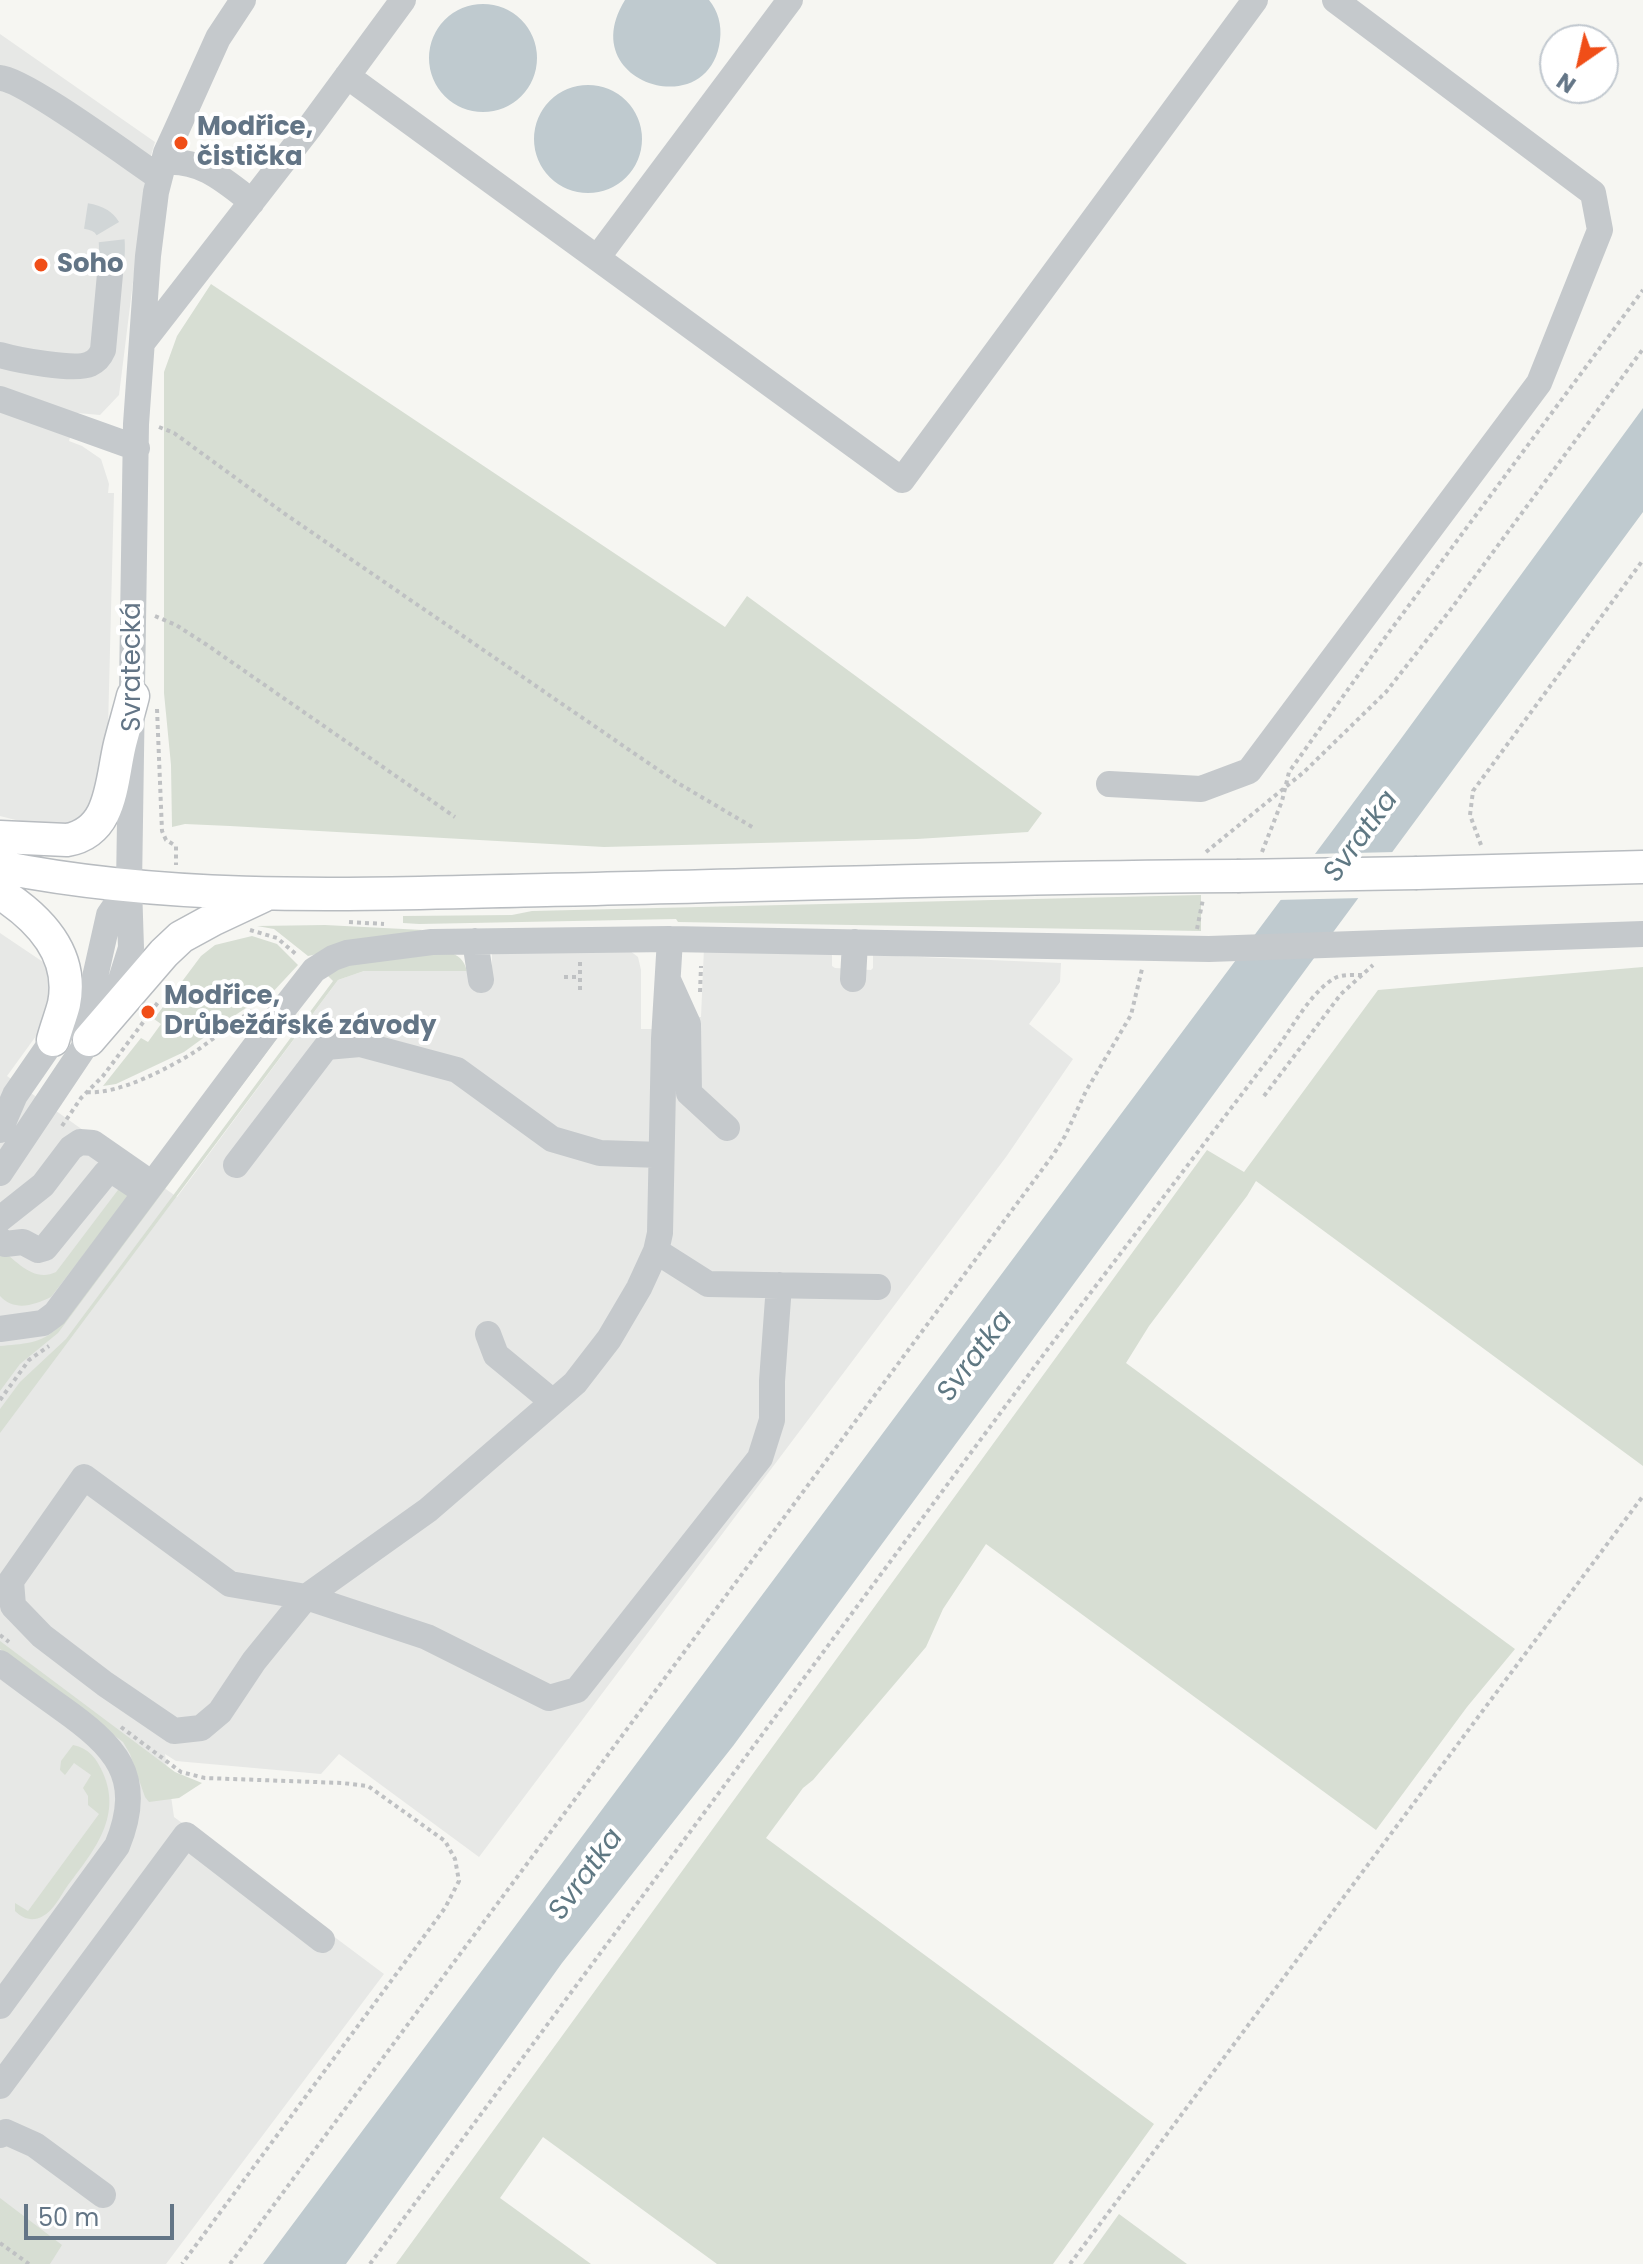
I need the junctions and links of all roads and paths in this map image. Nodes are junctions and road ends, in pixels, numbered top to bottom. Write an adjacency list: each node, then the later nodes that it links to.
1 (243, 0): 8 (street, Svratecká)
2 (403, 0): 6 (street)
3 (790, 0): 10 (street)
4 (1255, 0): 10 (street)
5 (1335, 0): 21 (street)
6 (347, 76): 9 (street); 10 (street)
7 (0, 78): 8 (street)
8 (163, 164): 9 (street); 13 (street, Svratecká)
9 (252, 202): 13 (street)
10 (597, 258)
11 (110, 274): 15 (street)
12 (1643, 290): 22 (path)
13 (142, 343): 17 (street, Svratecká)
14 (1643, 349): 22 (path)
15 (1, 359)
16 (0, 399): 17 (street)
17 (136, 436): 19 (street, Svratecká); 24 (path)
18 (1643, 560): 29 (path)
19 (132, 611): 20 (street, Svratecká); 23 (path)
20 (133, 696): 25 (main road); 31 (street, Svratecká)
21 (1109, 784)
22 (1286, 786): 26 (path); 30 (path)
23 (455, 817)
24 (754, 828)
25 (0, 837)
26 (1261, 855)
27 (0, 867): 31 (main road)
28 (1643, 867): 29 (main road)
29 (1486, 871): 30 (main road, bridge)
30 (1197, 876): 33 (main road)
31 (129, 886): 33 (main road); 52 (street); 53 (street, Svratecká)
32 (0, 893): 52 (main road)
33 (270, 893): 53 (main road)
34 (349, 922): 35 (path)
35 (395, 925)
36 (238, 932): 43 (path)
37 (1643, 934): 41 (street)
38 (670, 939): 39 (street); 40 (street); 47 (street)
39 (475, 941): 43 (street); 49 (street)
40 (855, 942): 42 (street); 48 (street)
41 (1399, 942): 42 (street); 44 (path)
42 (1149, 948): 82 (path)
43 (314, 970): 63 (street)
44 (1362, 975): 55 (path); 83 (path)
45 (564, 977): 46 (path)
46 (580, 977)
47 (668, 979): 57 (street); 60 (street)
48 (853, 979)
49 (481, 980)
50 (160, 1001): 54 (path)
51 (260, 1007): 54 (path)
52 (53, 1040): 56 (street)
53 (89, 1040): 62 (street, Svratecká)
54 (87, 1092): 59 (path)
55 (1264, 1096)
56 (7, 1102): 58 (street)
57 (727, 1128)
58 (0, 1130)
59 (56, 1135)
60 (661, 1155): 61 (street); 66 (street)
61 (236, 1165)
62 (0, 1173)
63 (149, 1189): 64 (street); 65 (street); 69 (street)
64 (0, 1219)
65 (0, 1240)
66 (656, 1251): 67 (street); 71 (street)
67 (779, 1285): 68 (street); 73 (street)
68 (878, 1287)
69 (0, 1329)
70 (488, 1334): 71 (street)
71 (553, 1402): 73 (street)
72 (1643, 1496): 84 (path)
73 (306, 1597): 73 (street)
74 (0, 1663): 76 (street)
75 (322, 1940): 77 (street)
76 (0, 2006)
77 (0, 2086)
78 (0, 2135): 79 (street)
79 (103, 2195)
80 (0, 2243): 81 (path)
81 (29, 2264)
82 (230, 2264)
83 (370, 2264)
84 (1070, 2264)

